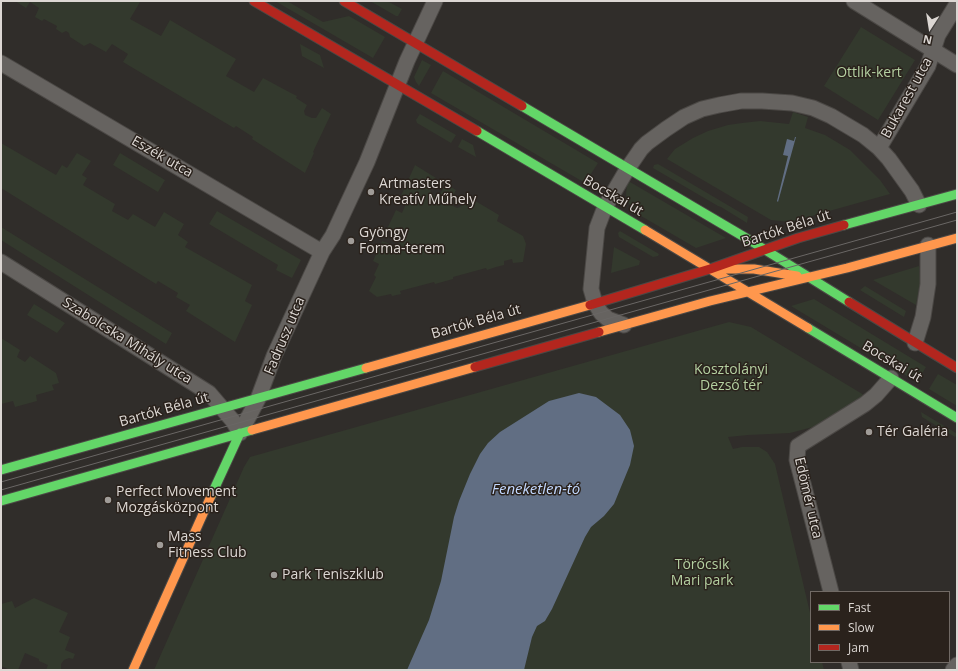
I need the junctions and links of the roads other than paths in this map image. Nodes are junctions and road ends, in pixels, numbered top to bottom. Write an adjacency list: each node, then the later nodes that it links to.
1 (254, 1): 11 (main road, Bocskai út)
2 (344, 1): 7 (main road, Bocskai út)
3 (435, 1): 7 (street, Fadrusz utca)
4 (854, 1): 6 (street)
5 (957, 4): 8 (street, Bukarest utca)
6 (872, 6): 8 (street)
7 (416, 43): 11 (street, Fadrusz utca); 13 (main road, Bocskai út)
8 (934, 51): 10 (street); 12 (street, Bukarest utca)
9 (1, 63): 20 (street, Eszék utca)
10 (957, 66)
11 (397, 85): 16 (main road, Bocskai út); 20 (street, Fadrusz utca)
12 (879, 148): 13 (street); 15 (street)
13 (628, 168): 16 (street); 19 (main road, Bocskai út)
14 (957, 194): 15 (main road, Bartók Béla út)
15 (919, 204): 19 (main road, Bartók Béla út)
16 (606, 207): 22 (main road, Bocskai út); 25 (street)
17 (957, 238): 18 (main road)
18 (928, 245): 23 (main road); 27 (street)
19 (764, 250): 22 (main road, Bartók Béla út); 23 (main road, Bocskai út)
20 (322, 252): 30 (street, Fadrusz utca)
21 (1, 262): 31 (street, Szabolcska Mihály utca)
22 (710, 269): 23 (main road); 24 (main road, Bocskai út); 25 (main road, Bartók Béla út)
23 (808, 278): 24 (main road); 27 (main road, Bocskai út)
24 (748, 292): 26 (main road); 29 (main road, Bocskai út)
25 (595, 303): 26 (street); 30 (main road, Bartók Béla út)
26 (624, 325): 33 (main road)
27 (915, 343): 28 (main road, Bocskai út)
28 (957, 368)
29 (891, 378): 32 (main road, Bocskai út); 36 (street, Edömér utca)
30 (258, 399): 31 (main road, Bartók Béla út); 33 (street, Fadrusz utca)
31 (224, 408): 33 (street, Szabolcska Mihály utca); 34 (main road, Bartók Béla út)
32 (957, 418)
33 (240, 433): 35 (main road); 38 (main road, Fadrusz utca)
34 (1, 470)
35 (1, 501)
36 (831, 591)
37 (957, 665): 39 (street)
38 (133, 670)
39 (954, 670)

